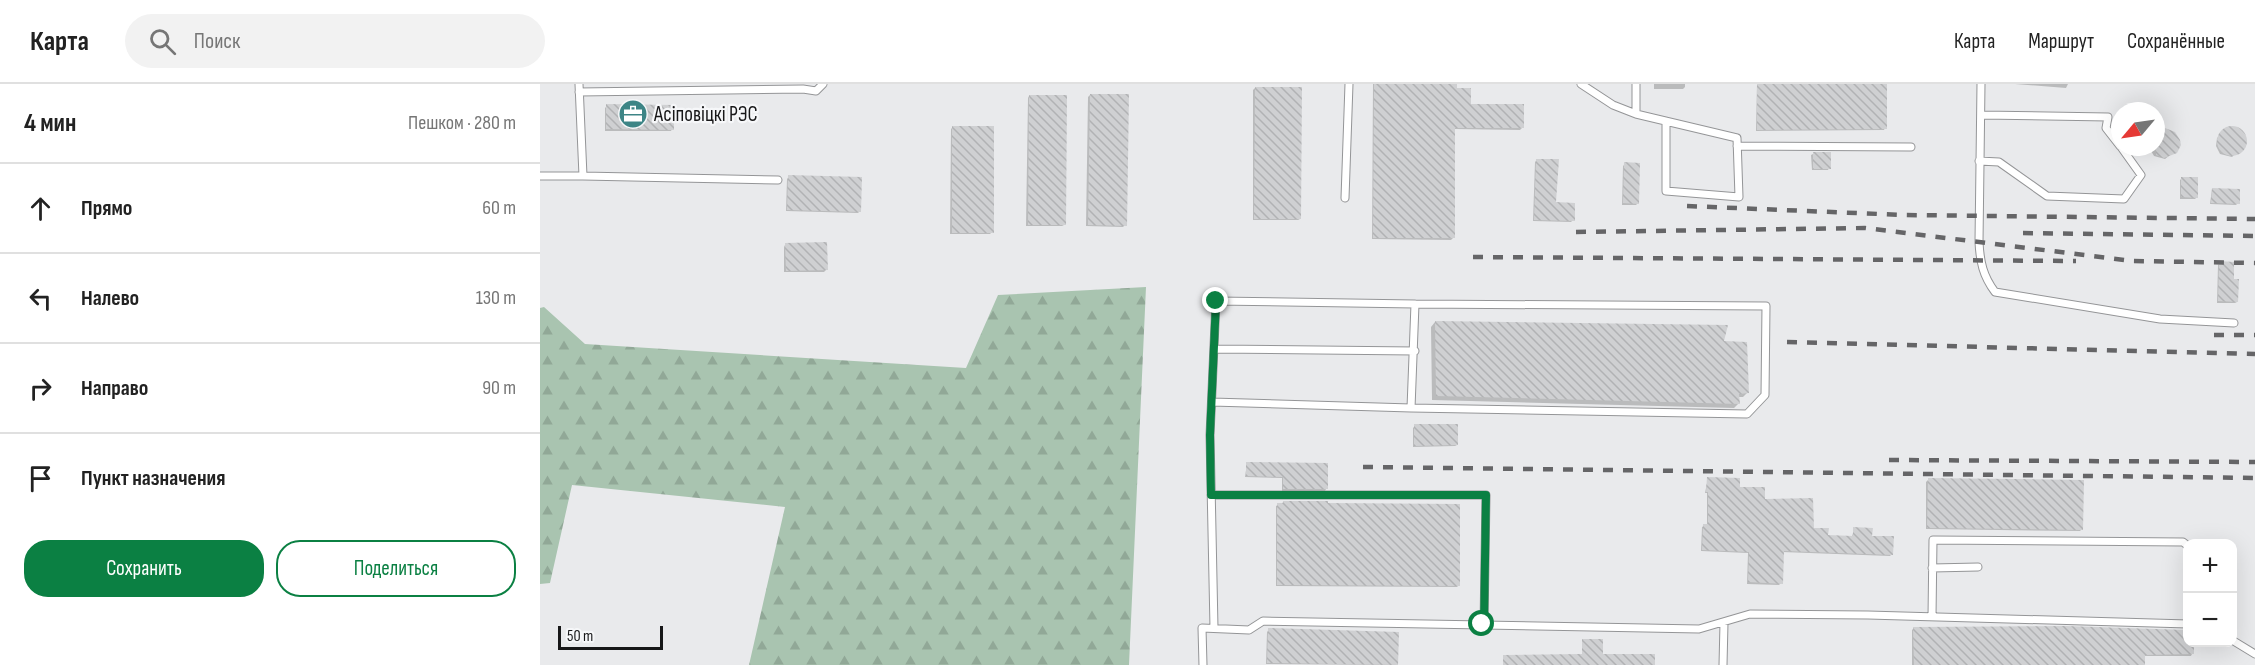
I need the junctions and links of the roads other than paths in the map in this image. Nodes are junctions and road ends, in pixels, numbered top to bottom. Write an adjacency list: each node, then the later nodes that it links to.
1 (823, 84): 6 (lane)
2 (1349, 84): 18 (lane)
3 (1581, 84): 7 (lane)
4 (1636, 84): 7 (lane)
5 (1981, 84): 8 (lane)
6 (579, 88): 16 (lane)
7 (1636, 114): 9 (lane)
8 (1981, 115): 10 (lane); 14 (lane)
9 (1666, 121): 11 (lane); 11 (lane)
10 (2111, 134)
11 (1737, 146): 12 (lane)
12 (1911, 147)
13 (2127, 156): 14 (lane)
14 (1979, 161): 20 (lane)
15 (540, 176): 16 (lane)
16 (583, 176): 17 (lane)
17 (778, 180)
18 (1345, 198)
19 (1415, 304): 21 (lane); 22 (lane); 24 (lane)
20 (2234, 323)
21 (1214, 349): 22 (lane); 23 (lane)
22 (1415, 351): 24 (lane)
23 (1212, 402): 24 (lane); 25 (lane)
24 (1411, 408)
25 (1211, 495): 32 (lane); 33 (lane)
26 (2183, 542): 28 (lane)
27 (1978, 567): 28 (lane)
28 (1932, 568): 29 (lane)
29 (1932, 617): 30 (lane); 31 (lane)
30 (1724, 623): 32 (lane); 37 (lane)
31 (2183, 624)
32 (1484, 625): 33 (lane)
33 (1214, 628): 36 (lane)
34 (2237, 641): 35 (lane)
35 (2255, 654)
36 (1203, 665)
37 (1723, 665)

